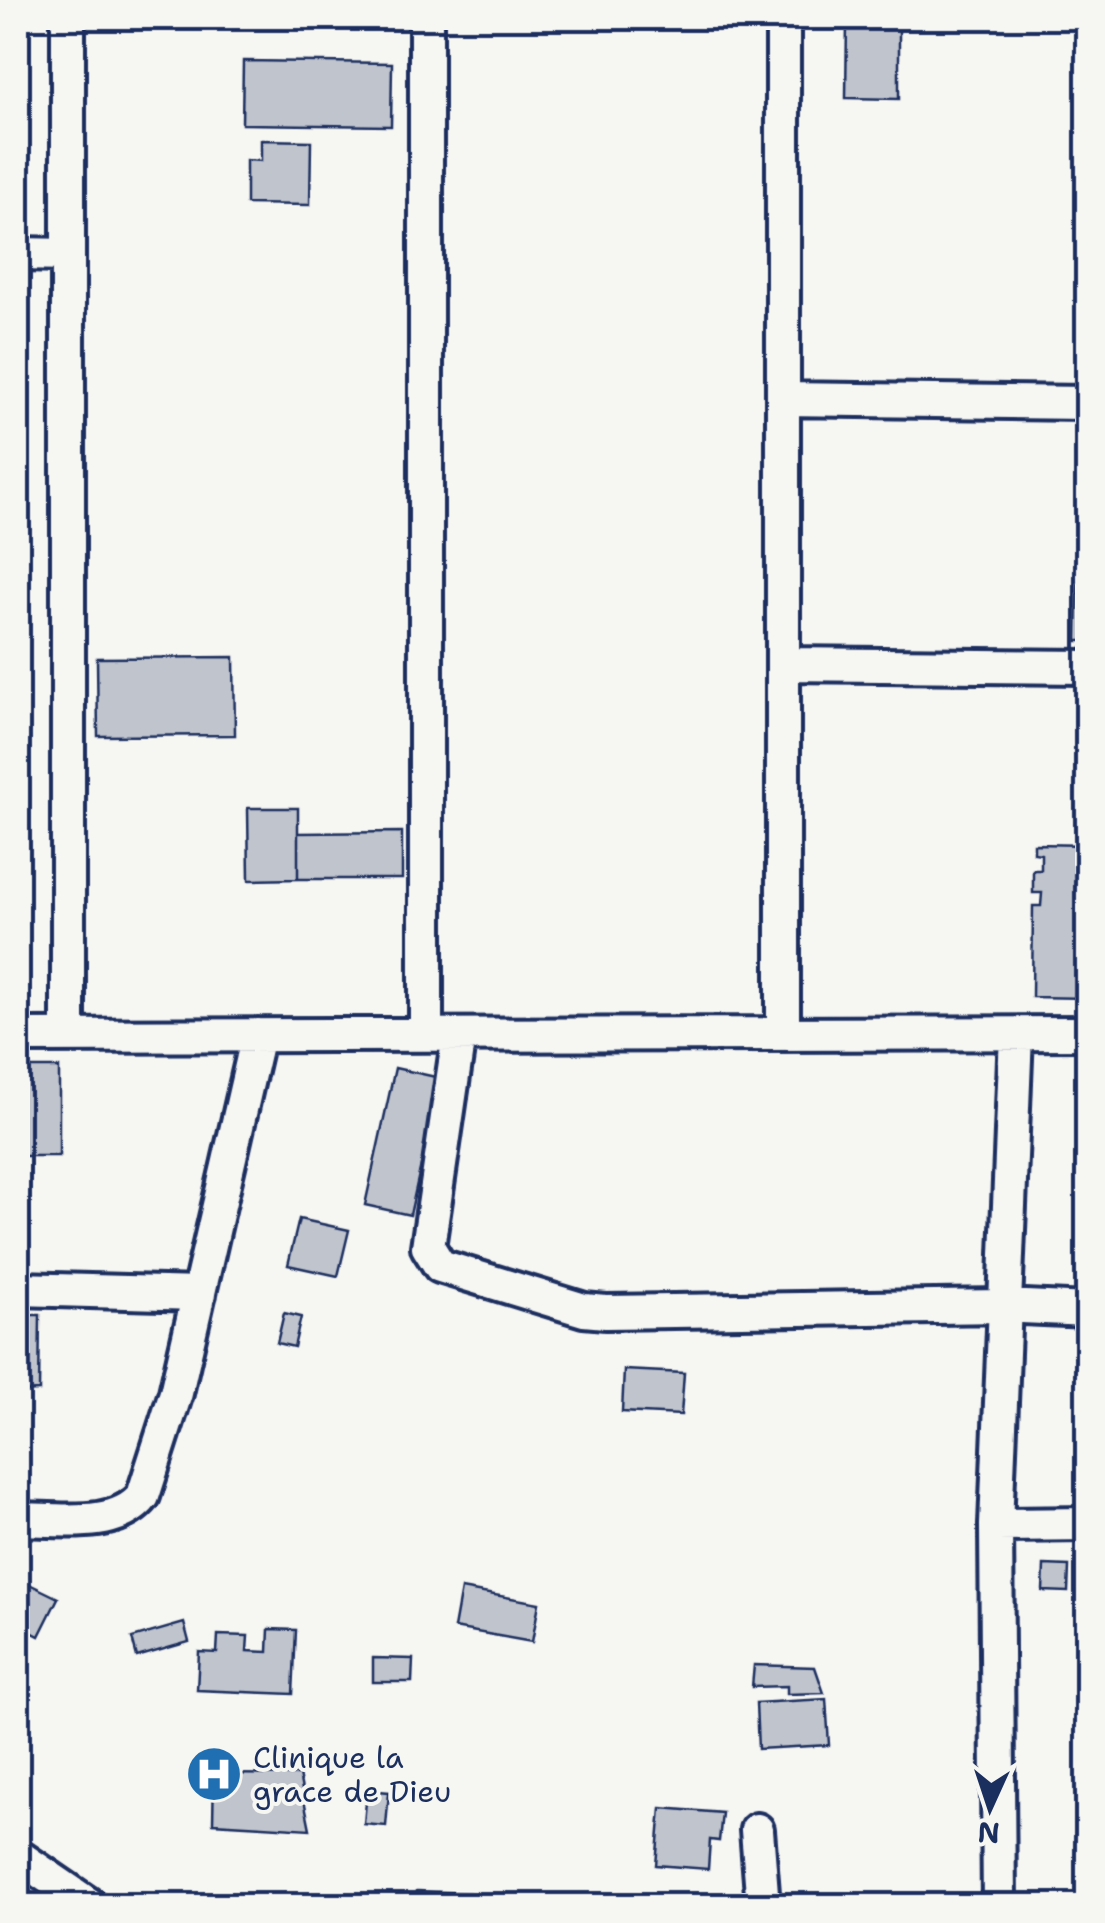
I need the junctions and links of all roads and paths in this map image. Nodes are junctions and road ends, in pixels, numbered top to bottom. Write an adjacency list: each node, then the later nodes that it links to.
1 (68, 18): 5 (street)
2 (426, 18): 12 (street)
3 (783, 18): 6 (street)
4 (18, 254): 5 (street)
5 (68, 255): 17 (street)
6 (783, 399): 7 (street); 8 (street)
7 (1088, 402)
8 (784, 664): 9 (street); 10 (street)
9 (1088, 667)
10 (783, 1033): 13 (street); 15 (street)
11 (1088, 1033): 13 (street)
12 (426, 1034): 14 (street); 15 (street)
13 (1016, 1034): 20 (street)
14 (258, 1035): 17 (street); 19 (street)
15 (459, 1035): 20 (street)
16 (18, 1036): 17 (street)
17 (68, 1036)
18 (18, 1290): 19 (street)
19 (199, 1294): 22 (street)
20 (1002, 1306): 21 (street); 24 (street)
21 (1088, 1310)
22 (18, 1521)
23 (1088, 1524): 24 (street)
24 (996, 1525): 29 (street)
25 (757, 1830): 28 (street)
26 (18, 1856): 27 (street)
27 (91, 1906)
28 (764, 1906)
29 (998, 1906)

